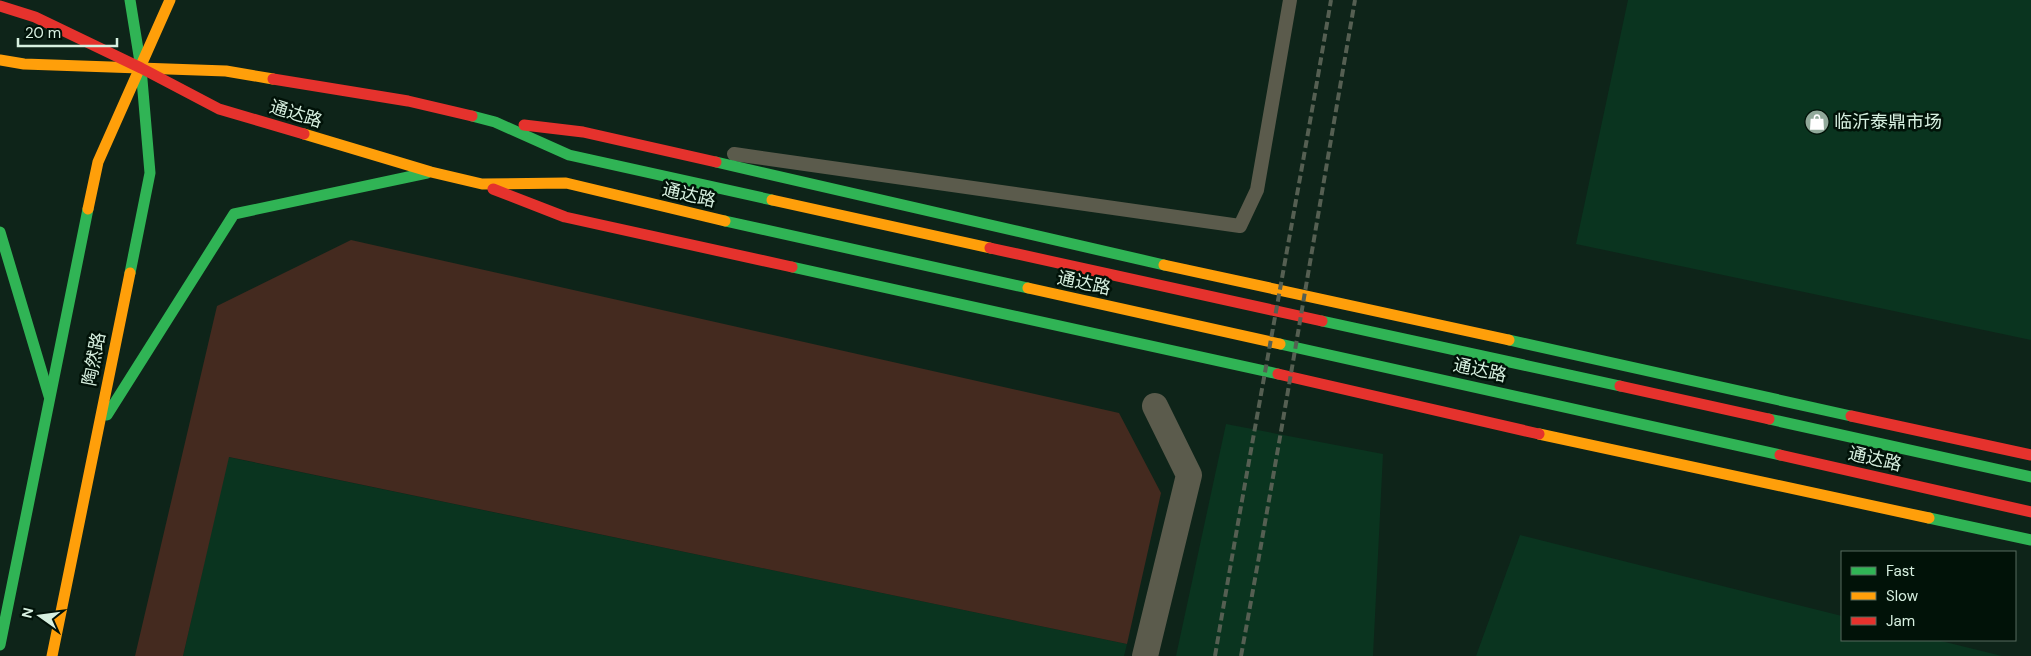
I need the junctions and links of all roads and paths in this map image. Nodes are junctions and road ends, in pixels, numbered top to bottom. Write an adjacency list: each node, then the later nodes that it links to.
1 (130, 0): 6 (main road, 陶然路)
2 (170, 0): 6 (main road, 陶然路)
3 (1290, 0): 8 (lane)
4 (0, 6): 6 (main road, 通达路)
5 (0, 60): 6 (main road, 通达路)
6 (141, 68): 7 (main road, 通达路); 9 (main road, 通达路); 12 (main road, 陶然路); 14 (main road, 陶然路)
7 (495, 122): 8 (main road); 16 (main road, 通达路)
8 (583, 132): 15 (main road)
9 (431, 172): 10 (main road, 通达路); 14 (main road)
10 (482, 184): 17 (main road, 通达路); 18 (main road)
11 (0, 232): 12 (main road)
12 (50, 399): 19 (main road, 陶然路)
13 (1155, 406): 21 (street)
14 (98, 428): 20 (main road, 陶然路)
15 (2031, 455)
16 (2031, 477)
17 (2031, 512)
18 (2031, 540)
19 (1, 638)
20 (52, 656)
21 (1145, 656)

